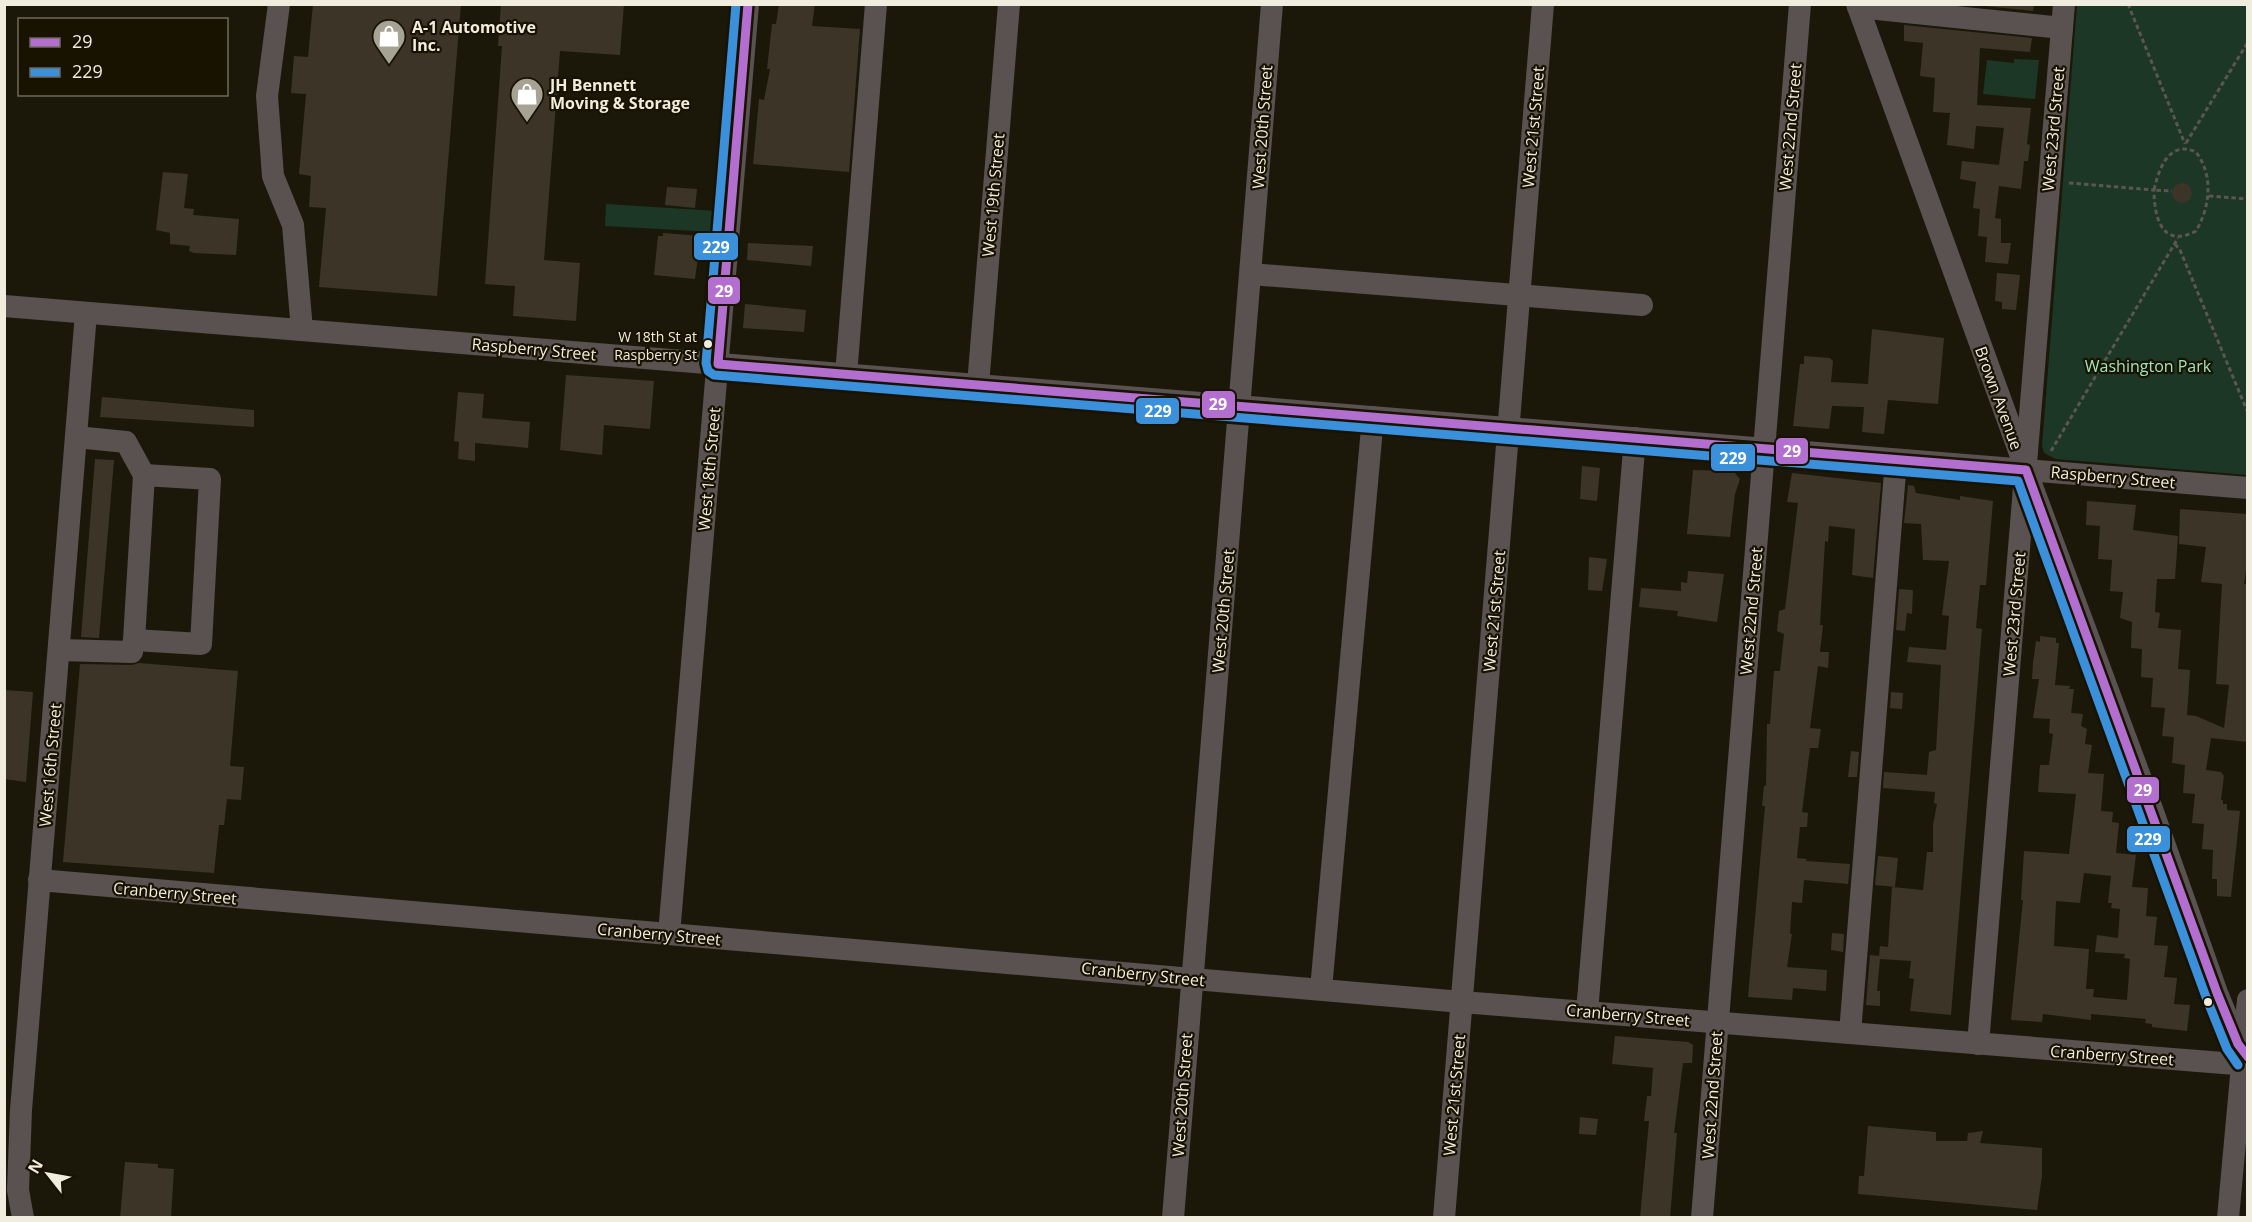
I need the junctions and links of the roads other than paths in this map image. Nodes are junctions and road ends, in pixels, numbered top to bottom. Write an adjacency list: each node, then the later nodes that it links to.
1 (279, 4): 16 (street)
2 (748, 4): 17 (street, West 18th Street)
3 (876, 4): 18 (street)
4 (1009, 4): 19 (street, West 19th Street)
5 (1272, 4): 11 (street, West 20th Street)
6 (1543, 4): 12 (street, West 21st Street)
7 (1800, 4): 25 (street, West 22nd Street)
8 (2064, 4): 10 (street, West 23rd Street)
9 (1857, 6): 10 (street); 27 (street, Brown Avenue)
10 (2062, 28): 27 (street, West 23rd Street)
11 (1251, 273): 12 (street); 20 (street, West 20th Street)
12 (1519, 295): 13 (street); 22 (street, West 21st Street)
13 (1642, 305)
14 (4, 306): 15 (street, Raspberry Street)
15 (86, 313): 16 (street, Raspberry Street); 23 (street, West 16th Street)
16 (302, 330): 17 (street, Raspberry Street)
17 (718, 364): 18 (street, Raspberry Street); 33 (street, West 18th Street)
18 (846, 375): 19 (street, Raspberry Street)
19 (978, 386): 20 (street, Raspberry Street)
20 (1241, 407): 21 (street, Raspberry Street); 34 (street, West 20th Street)
21 (1373, 417): 22 (street, Raspberry Street); 35 (street)
22 (1508, 428): 24 (street, Raspberry Street); 37 (street, West 21st Street)
23 (76, 437): 28 (street); 31 (street, West 16th Street)
24 (1635, 438): 25 (street, Raspberry Street); 38 (street)
25 (1764, 449): 26 (street, Raspberry Street); 39 (street, West 22nd Street)
26 (1896, 460): 27 (street, Raspberry Street); 40 (street)
27 (2026, 470): 29 (street, Raspberry Street); 41 (street, West 23rd Street); 42 (street, Brown Avenue)
28 (144, 475): 30 (street); 30 (street)
29 (2247, 488)
30 (134, 640): 31 (street)
31 (60, 650): 32 (street, West 16th Street)
32 (39, 880): 33 (street, Cranberry Street); 43 (street, West 16th Street)
33 (669, 934): 34 (street, Cranberry Street)
34 (1191, 979): 35 (street, Cranberry Street); 44 (street, West 20th Street)
35 (1321, 989): 37 (street, Cranberry Street)
36 (2247, 1000): 42 (street)
37 (1462, 1002): 38 (street, Cranberry Street); 45 (street, West 21st Street)
38 (1587, 1012): 39 (street, Cranberry Street)
39 (1717, 1023): 40 (street, Cranberry Street); 46 (street, West 22nd Street)
40 (1850, 1033): 41 (street, Cranberry Street)
41 (1978, 1044): 42 (street, Cranberry Street)
42 (2245, 1060): 47 (street)
43 (23, 1218)
44 (1173, 1218)
45 (1444, 1218)
46 (1702, 1218)
47 (2228, 1218)

